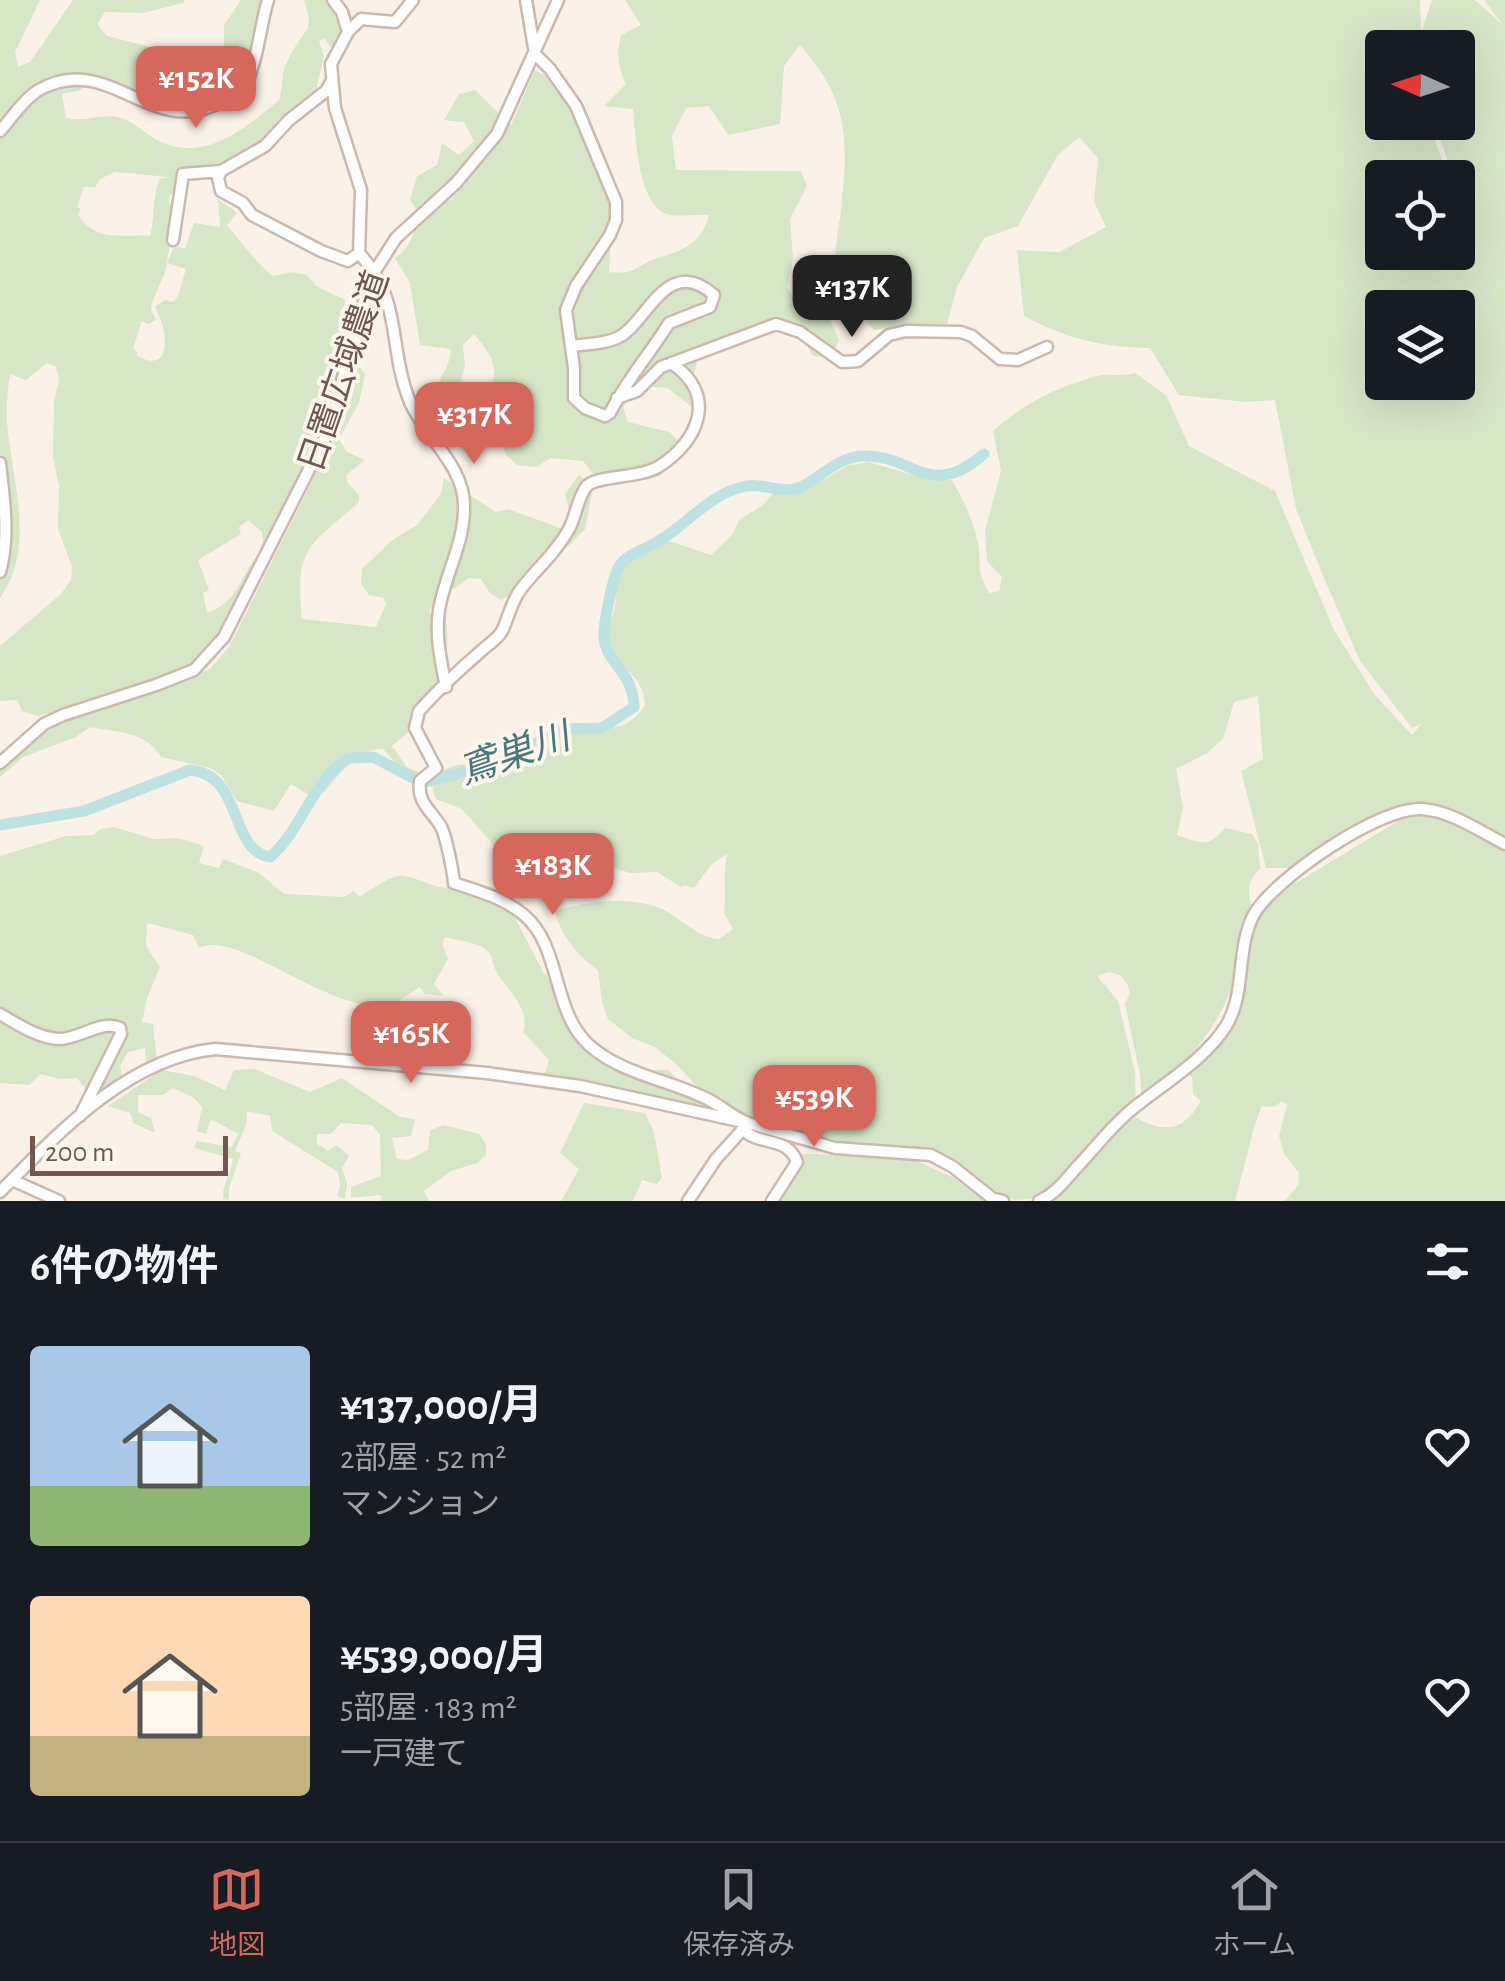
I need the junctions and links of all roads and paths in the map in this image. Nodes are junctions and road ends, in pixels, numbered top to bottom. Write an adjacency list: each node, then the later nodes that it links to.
1 (268, 0): 9 (street)
2 (333, 0): 6 (street)
3 (413, 0): 6 (street)
4 (526, 0): 7 (street)
5 (558, 0): 7 (street, 日置広域農道)
6 (348, 32): 8 (street)
7 (535, 54): 13 (street, 日置広域農道); 14 (street)
8 (331, 81): 10 (street); 12 (street)
9 (0, 131)
10 (221, 171): 11 (street); 12 (street)
11 (173, 240)
12 (359, 253): 13 (street)
13 (375, 270): 20 (street); 21 (street, 日置広域農道)
14 (572, 346): 17 (street); 17 (street)
15 (1047, 347): 16 (street)
16 (671, 363): 17 (street); 20 (street)
17 (617, 398)
18 (0, 463): 19 (street)
19 (0, 572)
20 (446, 687): 25 (street)
21 (0, 763)
22 (1505, 844): 32 (street)
23 (0, 1014): 24 (street)
24 (80, 1117): 25 (street); 26 (street)
25 (745, 1126): 29 (street); 30 (street); 31 (street)
26 (12, 1180): 27 (street); 28 (street)
27 (0, 1192)
28 (60, 1201)
29 (688, 1201)
30 (772, 1201)
31 (1002, 1201)
32 (1039, 1201)

